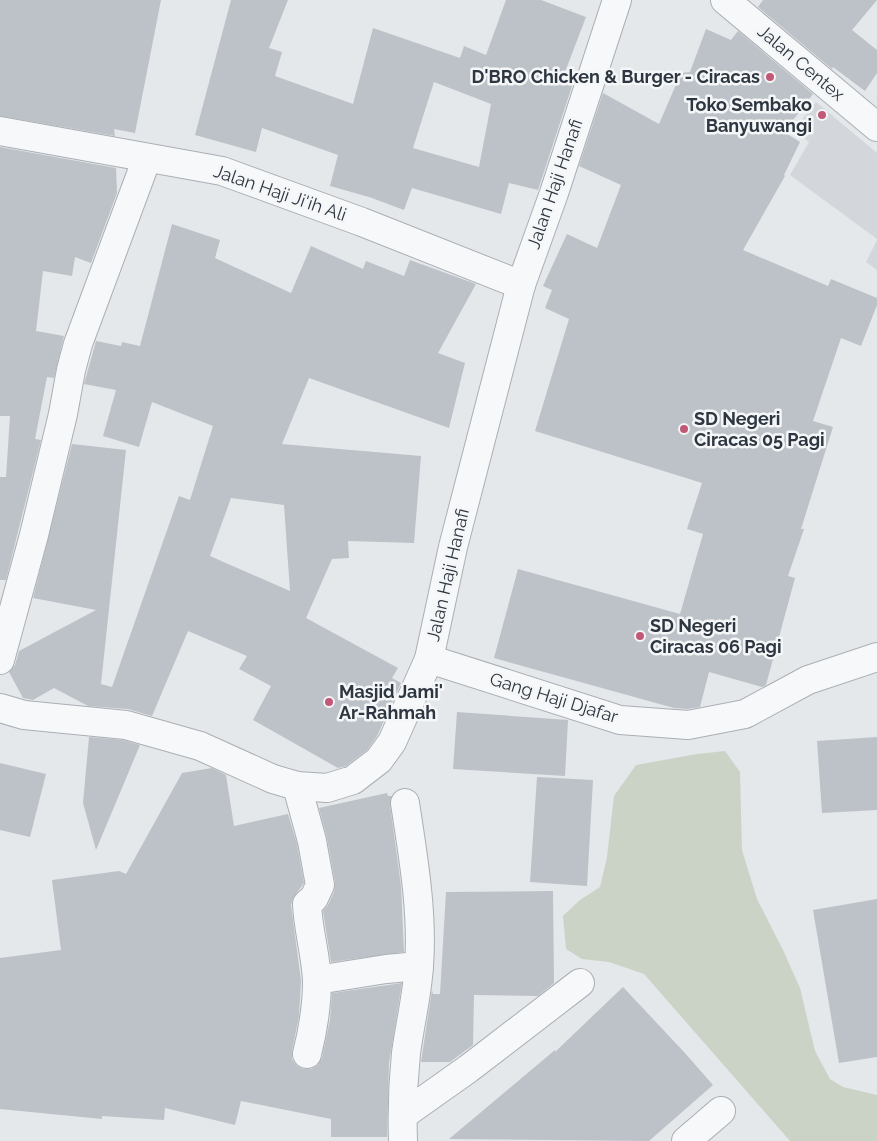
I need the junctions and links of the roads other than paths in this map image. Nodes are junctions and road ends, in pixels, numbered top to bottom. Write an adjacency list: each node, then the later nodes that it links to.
1 (617, 0): 6 (street, Jalan Haji Hanafi)
2 (725, 0): 3 (street, Jalan Centex)
3 (874, 119)
4 (0, 131): 5 (street, Jalan Haji Ji'ih Ali)
5 (147, 158): 6 (street, Jalan Haji Ji'ih Ali); 9 (street)
6 (521, 285): 8 (street, Jalan Haji Hanafi)
7 (877, 657): 8 (street, Gang Haji Djafar)
8 (429, 659): 11 (street, Jalan Haji Hanafi)
9 (0, 660)
10 (0, 708): 11 (street, Jalan Haji Hanafi)
11 (298, 786): 14 (street)
12 (405, 803): 13 (street)
13 (419, 966): 14 (street); 18 (street)
14 (317, 980): 16 (street)
15 (580, 984): 18 (street)
16 (307, 1054)
17 (721, 1111): 19 (street)
18 (403, 1128)
19 (686, 1141)

